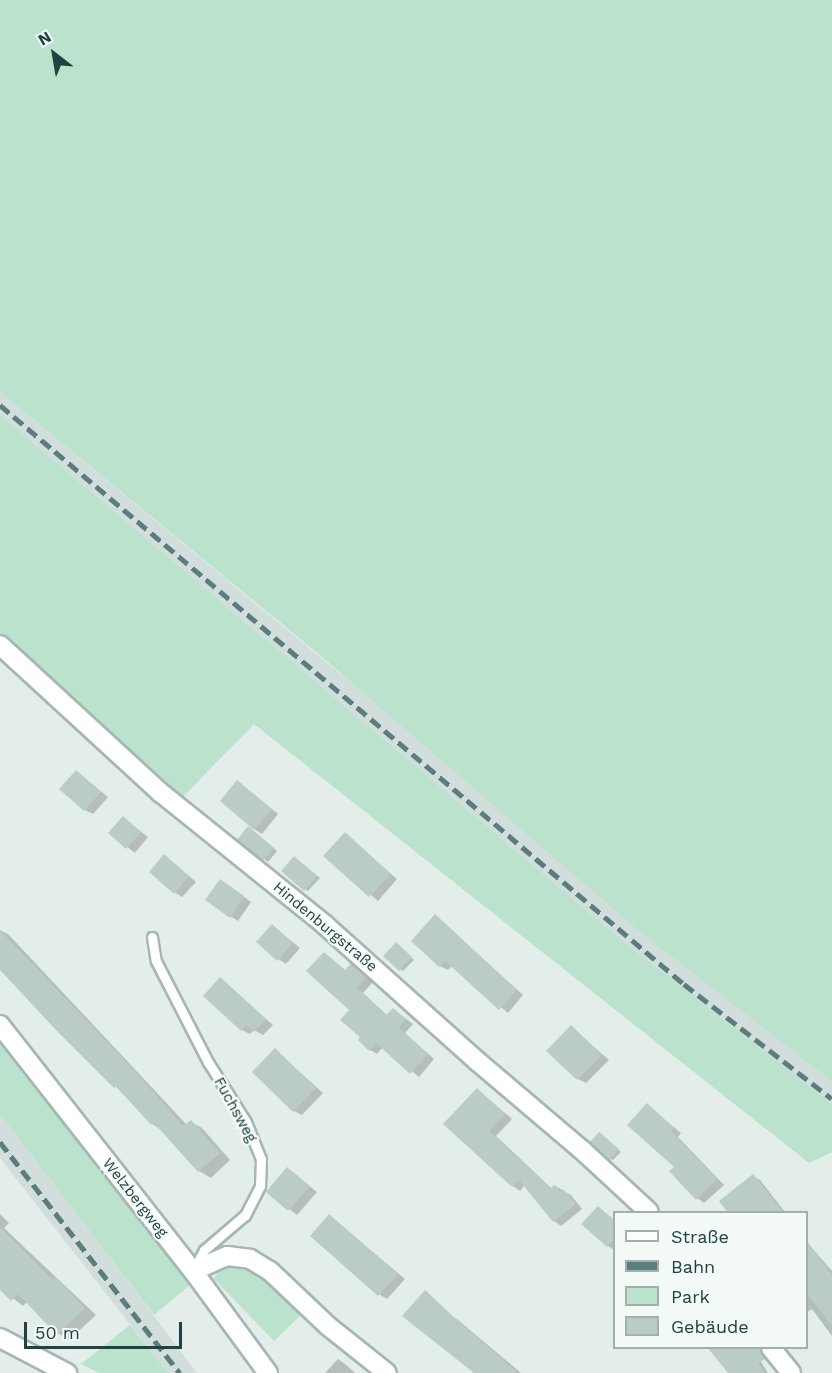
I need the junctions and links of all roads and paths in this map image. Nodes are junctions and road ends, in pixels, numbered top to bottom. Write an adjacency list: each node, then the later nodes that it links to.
1 (0, 645): 4 (street, Hindenburgstraße)
2 (152, 937): 5 (lane, Fuchsweg)
3 (0, 1025): 5 (street, Welzbergweg)
4 (648, 1211)
5 (193, 1271): 9 (street, Welzbergweg); 10 (street)
6 (0, 1338): 8 (street)
7 (773, 1349): 11 (street)
8 (67, 1373)
9 (268, 1373)
10 (387, 1373)
11 (792, 1373)

